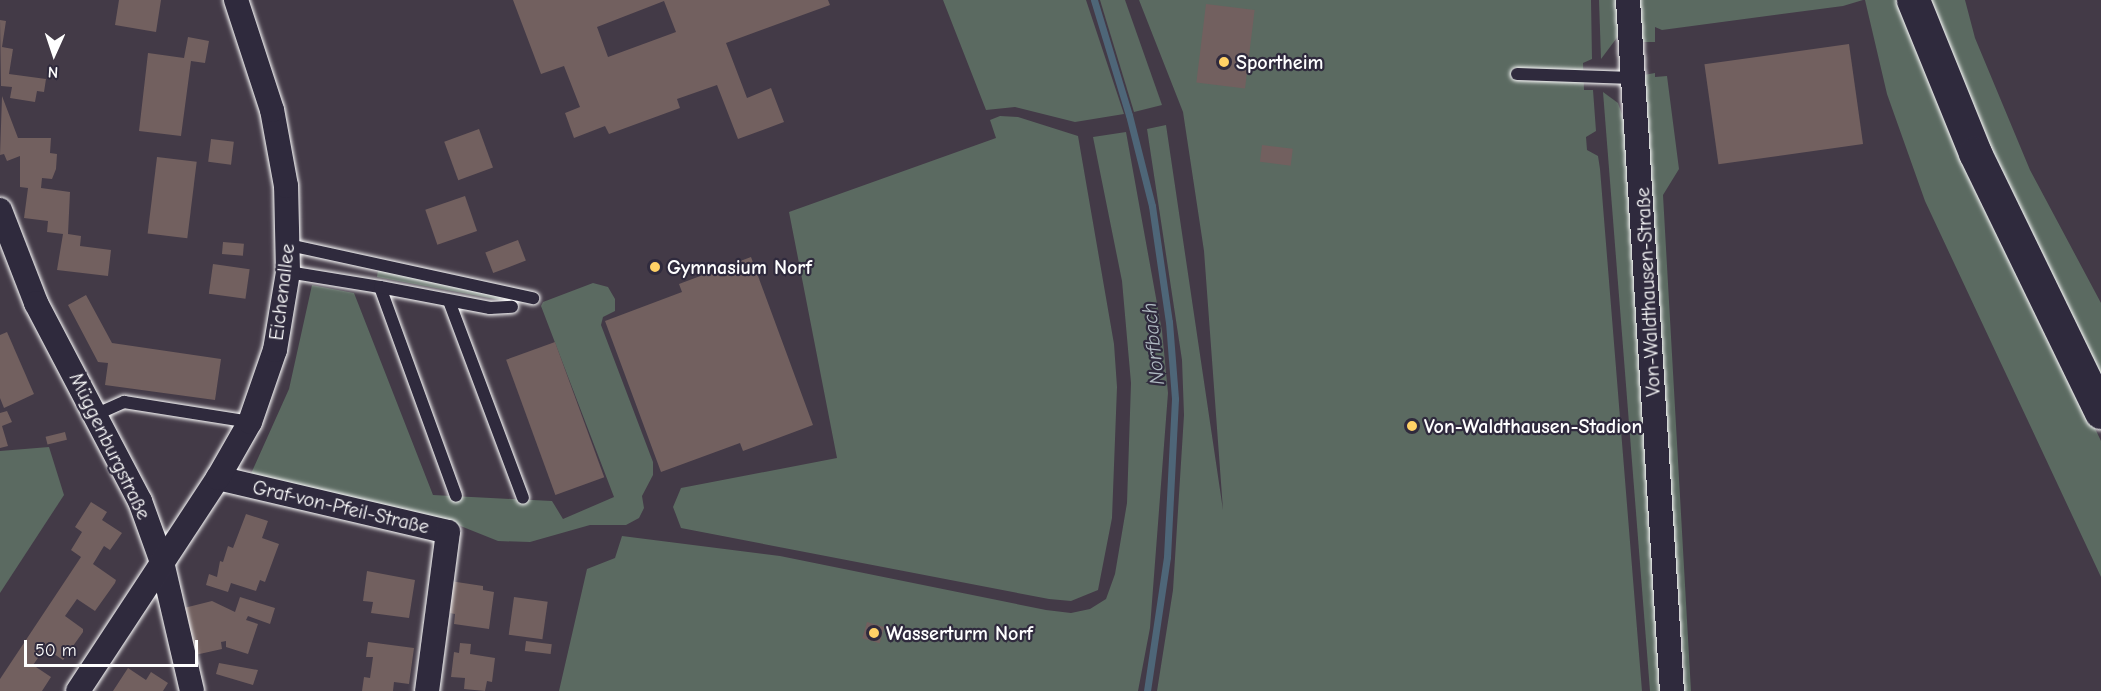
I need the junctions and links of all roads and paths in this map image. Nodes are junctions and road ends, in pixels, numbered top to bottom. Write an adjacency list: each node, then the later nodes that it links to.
1 (236, 0): 7 (street, Eichenallee)
2 (1628, 0): 5 (street, Von-Waldthausen-Straße)
3 (1913, 0): 13 (main road)
4 (1517, 74): 5 (lane)
5 (1633, 78): 23 (street, Von-Waldthausen-Straße)
6 (0, 210): 14 (street, Müggenburgstraße)
7 (289, 245): 8 (street, Eichenallee); 10 (lane)
8 (288, 272): 9 (lane); 15 (street, Eichenallee)
9 (380, 287): 11 (lane); 17 (lane)
10 (533, 298)
11 (449, 301): 12 (lane); 18 (lane)
12 (512, 307)
13 (2101, 412)
14 (97, 414): 15 (lane); 19 (street, Müggenburgstraße)
15 (250, 422): 16 (street, Eichenallee)
16 (218, 478): 19 (street, Eichenallee); 22 (street, Graf-von-Pfeil-Straße)
17 (456, 496)
18 (523, 498)
19 (162, 562): 20 (street, Eichenallee); 21 (street, Müggenburgstraße)
20 (78, 691)
21 (192, 691)
22 (427, 691)
23 (1672, 691)

